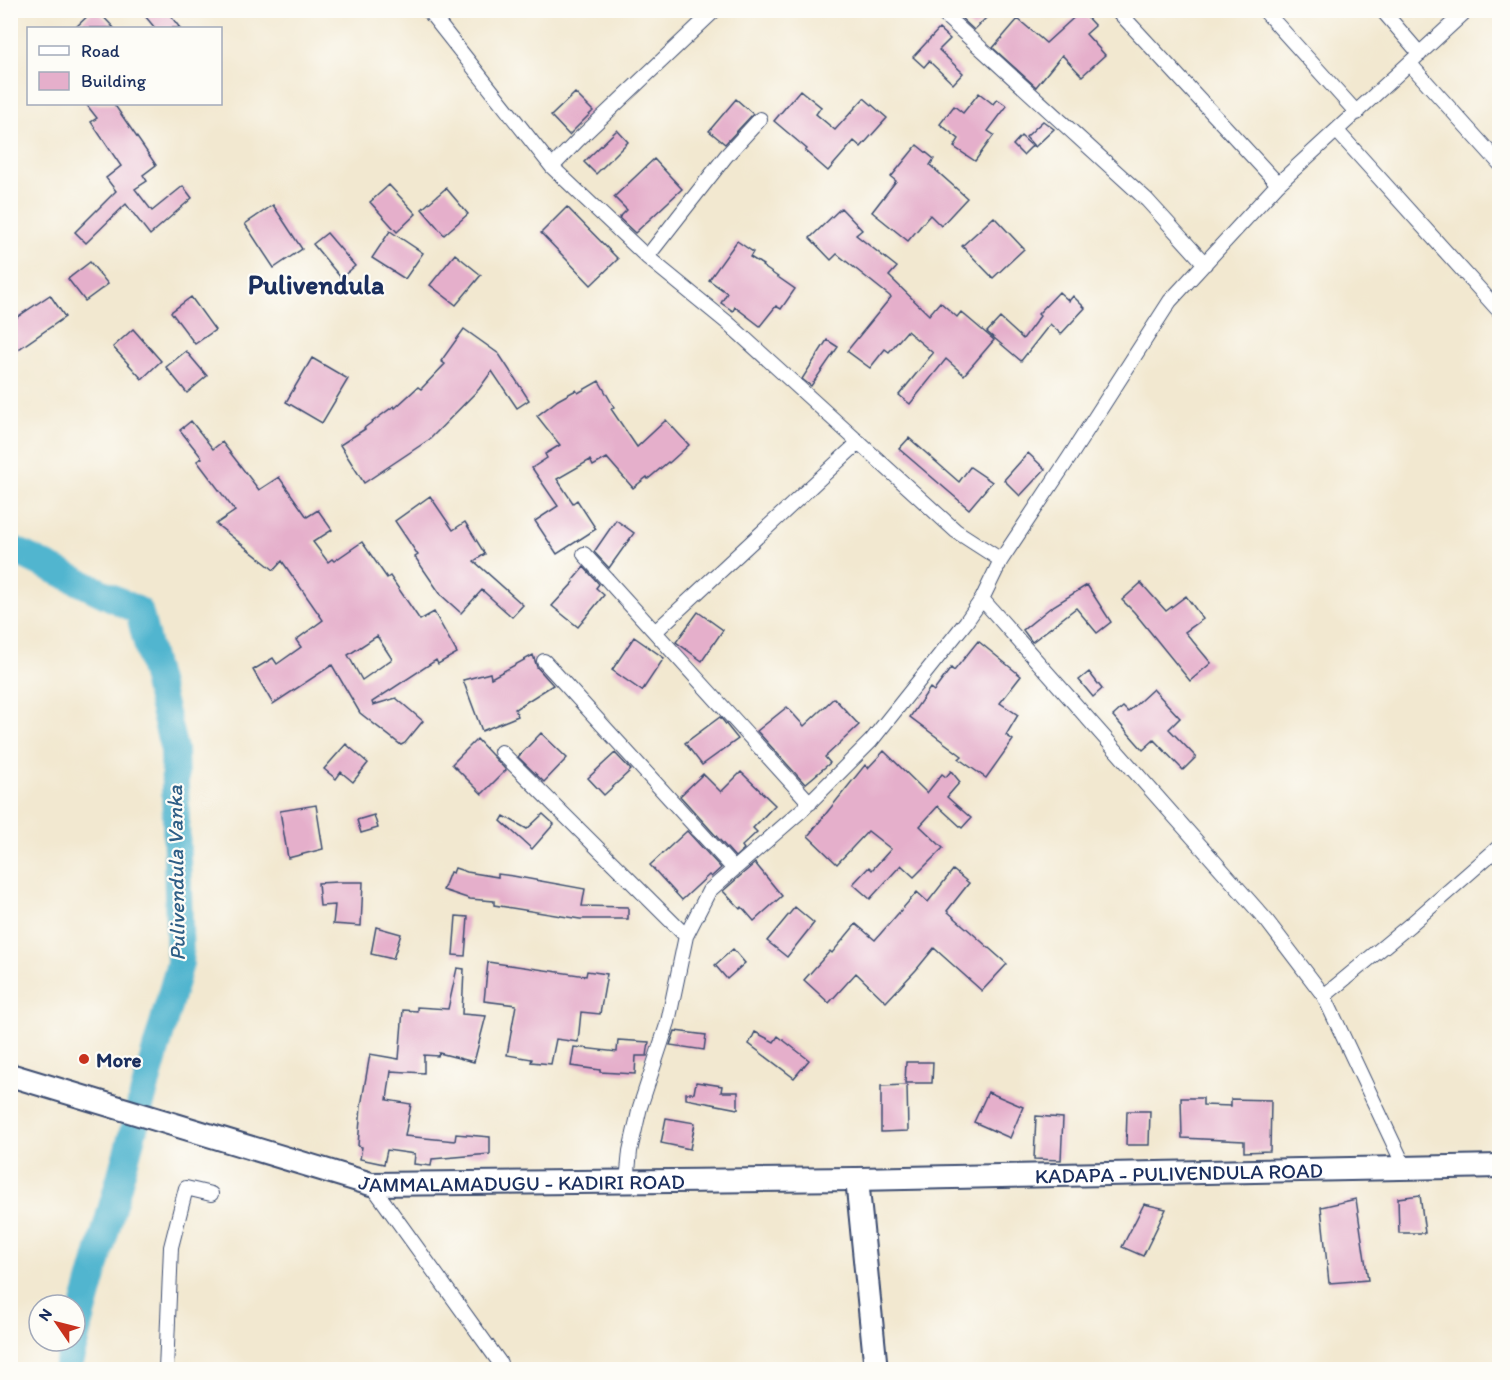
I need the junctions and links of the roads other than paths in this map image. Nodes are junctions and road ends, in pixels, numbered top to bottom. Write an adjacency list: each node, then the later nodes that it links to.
1 (428, 10): 14 (street)
2 (715, 10): 14 (street)
3 (939, 10): 17 (street)
4 (1117, 10): 15 (street)
5 (1264, 10): 10 (street)
6 (1382, 10): 8 (street)
7 (1466, 11): 8 (street)
8 (1420, 54): 9 (street)
9 (1410, 64): 10 (street); 13 (street)
10 (1357, 113): 12 (street)
11 (760, 119): 16 (street)
12 (1337, 131): 15 (street); 18 (street)
13 (1500, 164)
14 (552, 167): 16 (street)
15 (1278, 184): 17 (street)
16 (647, 257): 19 (street)
17 (1205, 264): 21 (street)
18 (1500, 312)
19 (859, 442): 21 (street); 23 (street)
20 (584, 554): 23 (street)
21 (1001, 560): 22 (street)
22 (982, 599): 26 (street); 30 (street)
23 (655, 632): 26 (street)
24 (544, 661): 28 (street)
25 (501, 752): 29 (street)
26 (810, 803): 28 (street)
27 (1500, 846): 30 (street)
28 (734, 869): 29 (street)
29 (686, 936): 35 (street)
30 (1324, 996): 33 (street)
31 (10, 1075): 36 (main road, JAMMALAMADUGU - KADIRI ROAD)
32 (1500, 1166): 33 (main road, KADAPA - PULIVENDULA ROAD)
33 (1405, 1168): 34 (main road, KADAPA - PULIVENDULA ROAD)
34 (857, 1179): 35 (main road, JAMMALAMADUGU - KADIRI ROAD); 40 (main road)
35 (627, 1182): 36 (main road, JAMMALAMADUGU - KADIRI ROAD)
36 (371, 1184): 39 (street)
37 (211, 1194): 38 (street)
38 (166, 1370)
39 (500, 1370)
40 (876, 1370)

